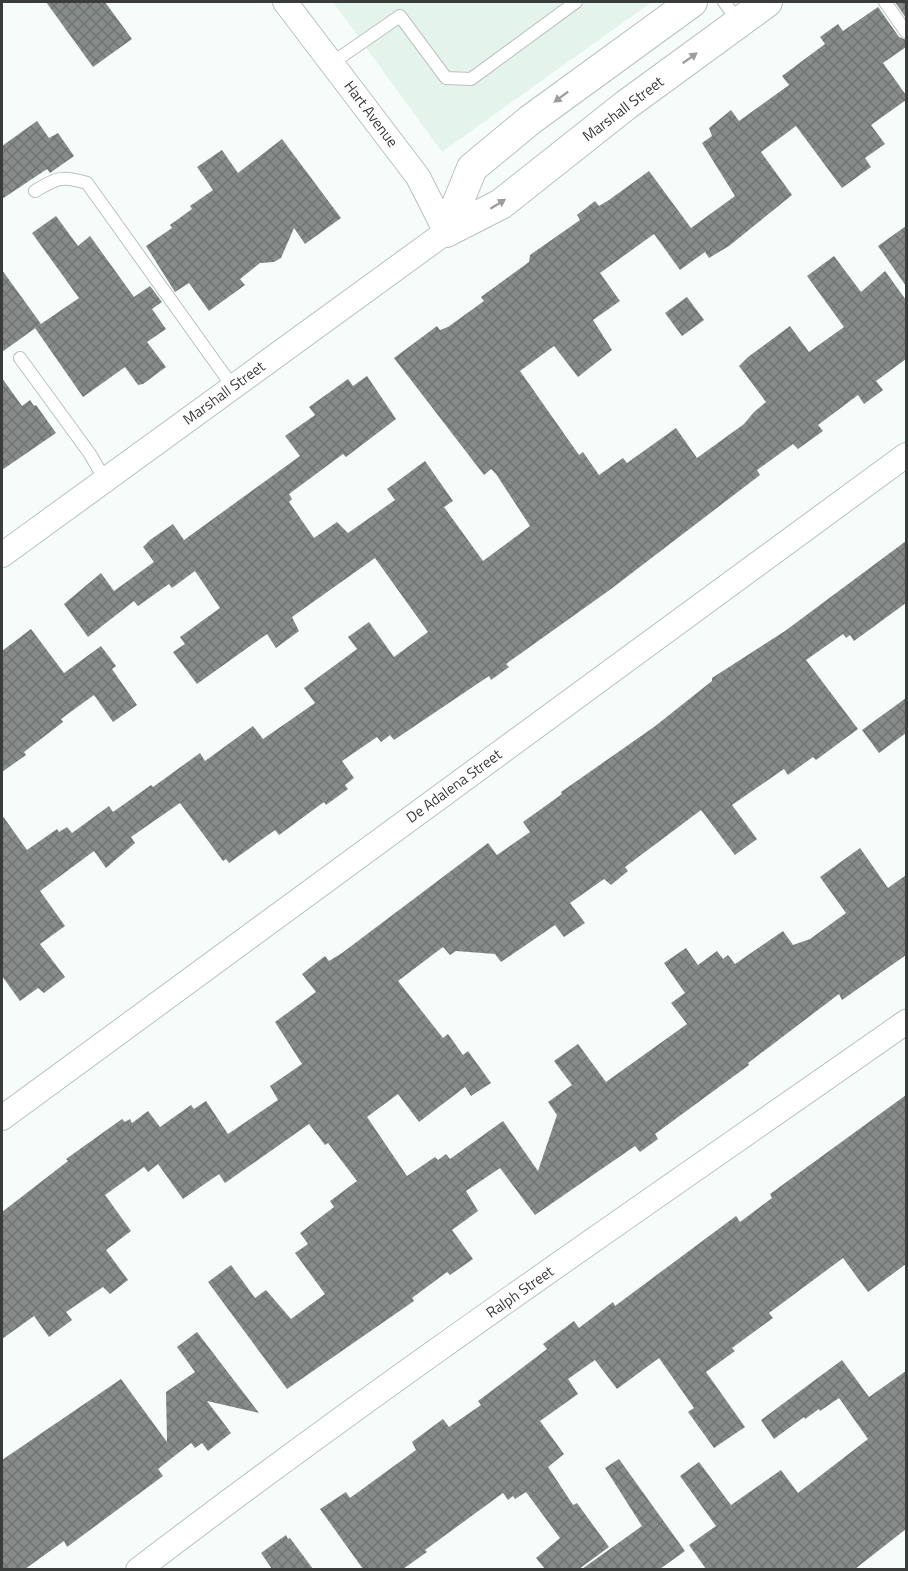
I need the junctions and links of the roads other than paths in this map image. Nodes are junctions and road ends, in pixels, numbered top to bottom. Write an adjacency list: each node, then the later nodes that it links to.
1 (285, 2): 8 (street, Hart Avenue)
2 (576, 2): 8 (lane)
3 (692, 2): 10 (street, one-way to 10)
4 (767, 2): 6 (street, Marshall Street)
5 (885, 2): 7 (lane)
6 (732, 12): 10 (street, Marshall Street, one-way to 6)
7 (906, 32)
8 (332, 63): 10 (street, Hart Avenue)
9 (35, 191): 12 (lane)
10 (447, 232): 12 (street, Marshall Street)
11 (20, 358): 14 (lane)
12 (233, 387): 14 (street, Marshall Street)
13 (906, 455): 17 (street, De Adalena Street)
14 (105, 480): 15 (street, Marshall Street)
15 (2, 555)
16 (906, 1022): 18 (street, Ralph Street)
17 (2, 1118)
18 (138, 1569)

